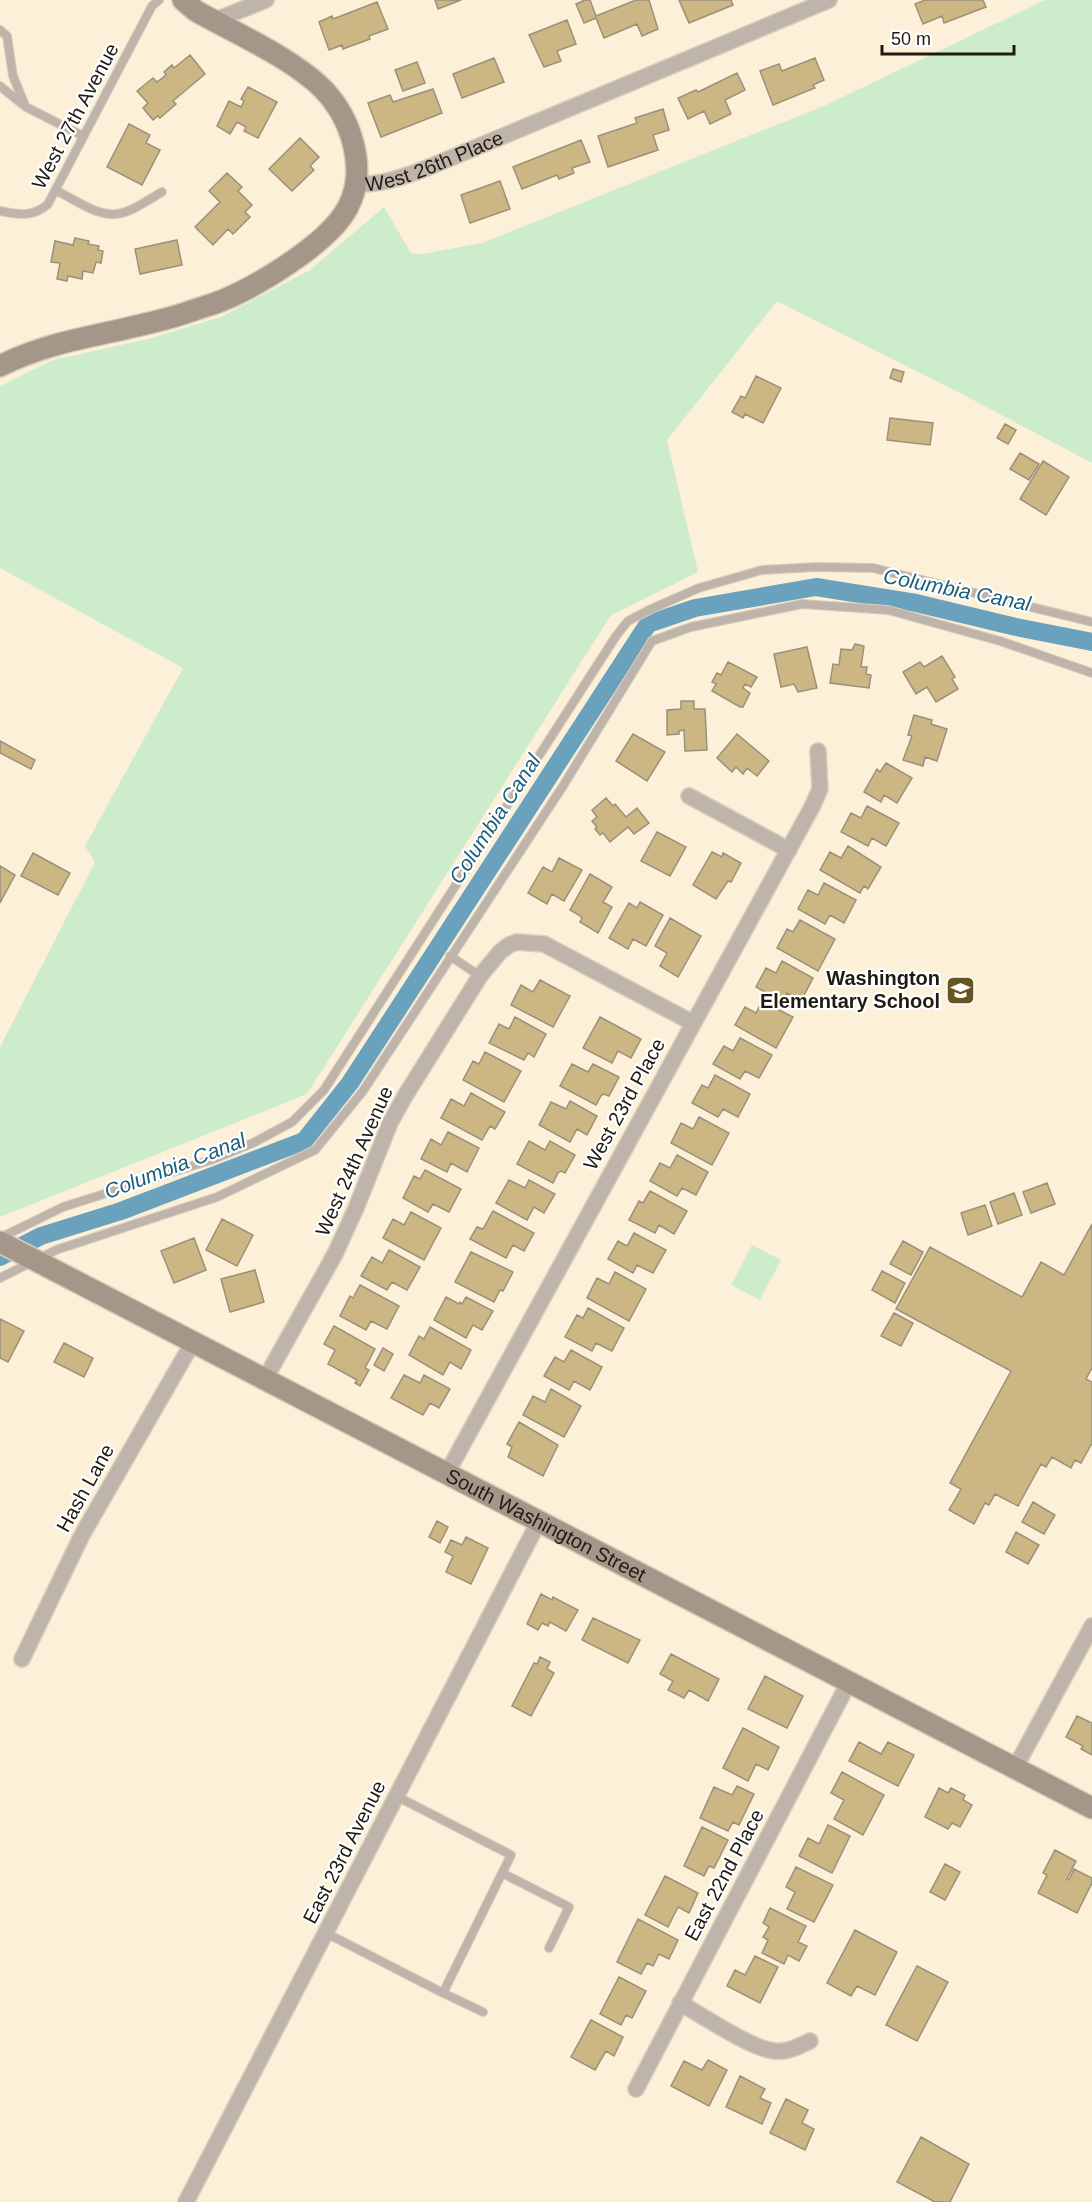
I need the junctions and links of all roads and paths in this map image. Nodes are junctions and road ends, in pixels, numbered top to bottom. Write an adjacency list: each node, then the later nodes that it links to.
1 (159, 0): 9 (lane, West 27th Avenue)
2 (183, 0): 5 (main road)
3 (266, 0): 5 (street)
4 (828, 0): 10 (street, West 26th Place)
5 (213, 21): 10 (main road)
6 (0, 30): 8 (lane)
7 (0, 86): 8 (lane)
8 (26, 107): 9 (lane)
9 (83, 136): 11 (lane, West 27th Avenue)
10 (356, 184): 14 (main road, West 26th Place)
11 (57, 191): 12 (lane); 13 (lane, West 27th Avenue)
12 (162, 192)
13 (0, 211)
14 (0, 366)
15 (1092, 622): 23 (lane)
16 (1092, 673): 20 (lane)
17 (818, 751): 19 (street, West 23rd Place)
18 (689, 796): 19 (street)
19 (789, 850): 22 (street, West 23rd Place)
20 (450, 956): 21 (lane); 23 (lane)
21 (480, 976): 22 (street, West 24th Avenue); 26 (street, West 24th Avenue)
22 (693, 1023): 27 (street, West 23rd Place)
23 (13, 1248): 24 (lane); 25 (main road, South Washington Street)
24 (0, 1278)
25 (193, 1342): 26 (main road, South Washington Street); 30 (street, Hash Lane)
26 (265, 1379): 27 (main road, South Washington Street)
27 (447, 1473): 28 (main road, South Washington Street)
28 (539, 1521): 31 (main road, South Washington Street); 33 (street, East 23rd Avenue)
29 (1092, 1626): 32 (street)
30 (22, 1659)
31 (849, 1682): 32 (main road, South Washington Street); 39 (street, East 22nd Place)
32 (1015, 1768): 34 (main road, South Washington Street)
33 (396, 1796): 35 (lane); 36 (street, East 23rd Avenue)
34 (1092, 1808)
35 (502, 1873): 37 (lane); 38 (lane)
36 (326, 1933): 38 (lane); 43 (street, East 23rd Avenue)
37 (549, 1948)
38 (443, 1993): 40 (lane)
39 (680, 2003): 41 (street); 42 (street, East 22nd Place)
40 (483, 2012)
41 (810, 2041)
42 (636, 2089)
43 (186, 2202)

